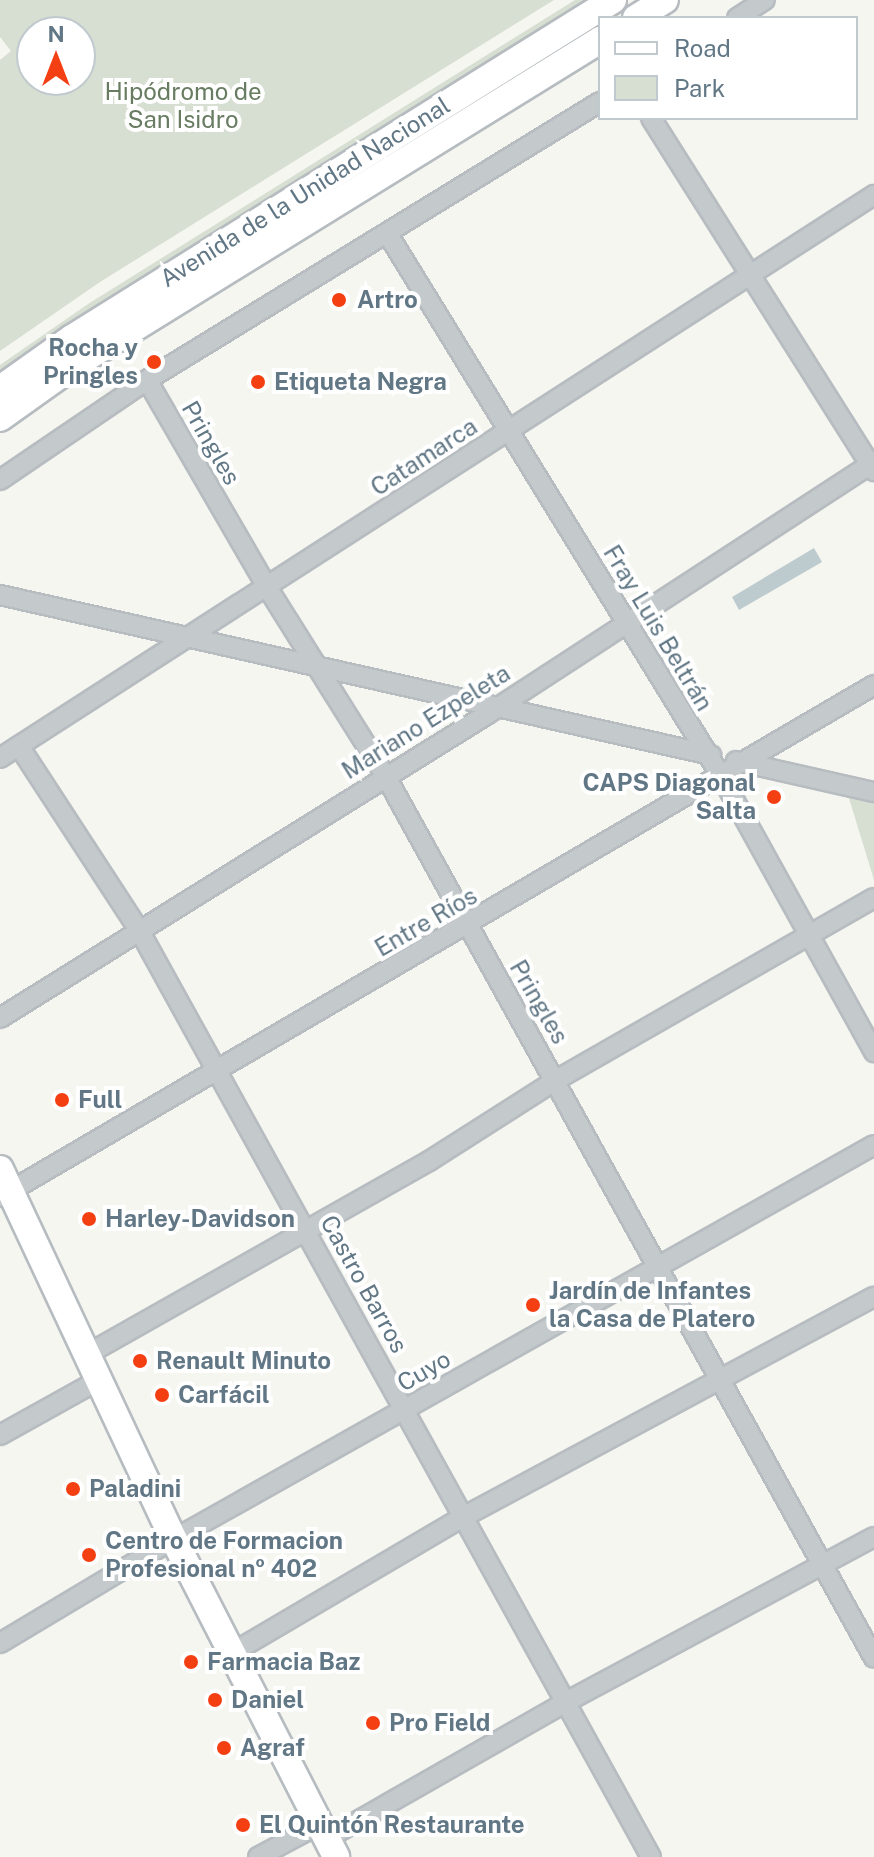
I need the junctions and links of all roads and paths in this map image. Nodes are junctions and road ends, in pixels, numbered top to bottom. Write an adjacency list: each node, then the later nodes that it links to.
1 (613, 0): 13 (main road, Avenida de la Unidad Nacional)
2 (665, 0): 4 (main road)
3 (765, 0): 5 (street)
4 (639, 16)
5 (740, 16)
6 (598, 41): 14 (main road, Avenida de la Unidad Nacional)
7 (598, 103): 10 (street)
8 (652, 120): 11 (street)
9 (874, 195): 11 (street, Catamarca)
10 (389, 236): 12 (street); 15 (street, Fray Luis Beltrán)
11 (752, 273): 15 (street, Catamarca); 16 (street)
12 (147, 380): 17 (street); 18 (street, Pringles)
13 (0, 389)
14 (0, 418)
15 (509, 431): 18 (street, Catamarca); 20 (street, Fray Luis Beltrán)
16 (873, 466): 20 (street, Mariano Ezpeleta)
17 (0, 480)
18 (267, 587): 21 (street, Catamarca); 22 (street, Pringles)
19 (0, 595): 21 (street)
20 (627, 623): 24 (street, Mariano Ezpeleta); 26 (street, Fray Luis Beltrán)
21 (188, 637): 22 (street); 25 (street, Catamarca)
22 (315, 666): 24 (street); 29 (street, Pringles)
23 (874, 685): 28 (street, Entre Ríos)
24 (499, 707): 26 (street); 29 (street, Mariano Ezpeleta)
25 (19, 746): 27 (street, Catamarca); 34 (street, Castro Barros)
26 (708, 754): 28 (street); 30 (street, Fray Luis Beltrán)
27 (0, 758)
28 (743, 762): 30 (street, Entre Ríos); 31 (street)
29 (385, 775): 33 (street, Pringles); 34 (street, Mariano Ezpeleta)
30 (721, 776): 33 (street, Entre Ríos); 35 (street, Fray Luis Beltrán)
31 (874, 792)
32 (874, 898): 35 (street)
33 (468, 926): 38 (street, Entre Ríos); 39 (street, Pringles)
34 (139, 930): 36 (street, Mariano Ezpeleta); 38 (street, Castro Barros)
35 (809, 937): 37 (street, Fray Luis Beltrán); 39 (street)
36 (0, 1018)
37 (874, 1052)
38 (216, 1068): 41 (street, Entre Ríos); 42 (street, Castro Barros)
39 (556, 1080): 42 (street); 43 (street, Pringles)
40 (874, 1145): 43 (street, Cuyo)
41 (3, 1186): 45 (main road)
42 (305, 1228): 45 (street); 48 (street, Castro Barros)
43 (656, 1265): 46 (street, Pringles); 48 (street, Cuyo)
44 (874, 1297): 46 (street)
45 (86, 1355): 47 (main road)
46 (717, 1377): 50 (street); 53 (street, Pringles)
47 (97, 1381): 49 (street); 52 (main road)
48 (407, 1408): 50 (street, Castro Barros); 52 (street, Cuyo)
49 (0, 1435)
50 (465, 1516): 55 (street); 57 (street, Castro Barros)
51 (874, 1537): 53 (street)
52 (174, 1539): 54 (street, Cuyo); 55 (main road)
53 (823, 1565): 56 (street, Pringles); 57 (street)
54 (0, 1643)
55 (232, 1653): 58 (main road)
56 (874, 1658)
57 (566, 1702): 58 (street); 60 (street, Castro Barros)
58 (327, 1840): 59 (street)
59 (258, 1857)
60 (651, 1857)

